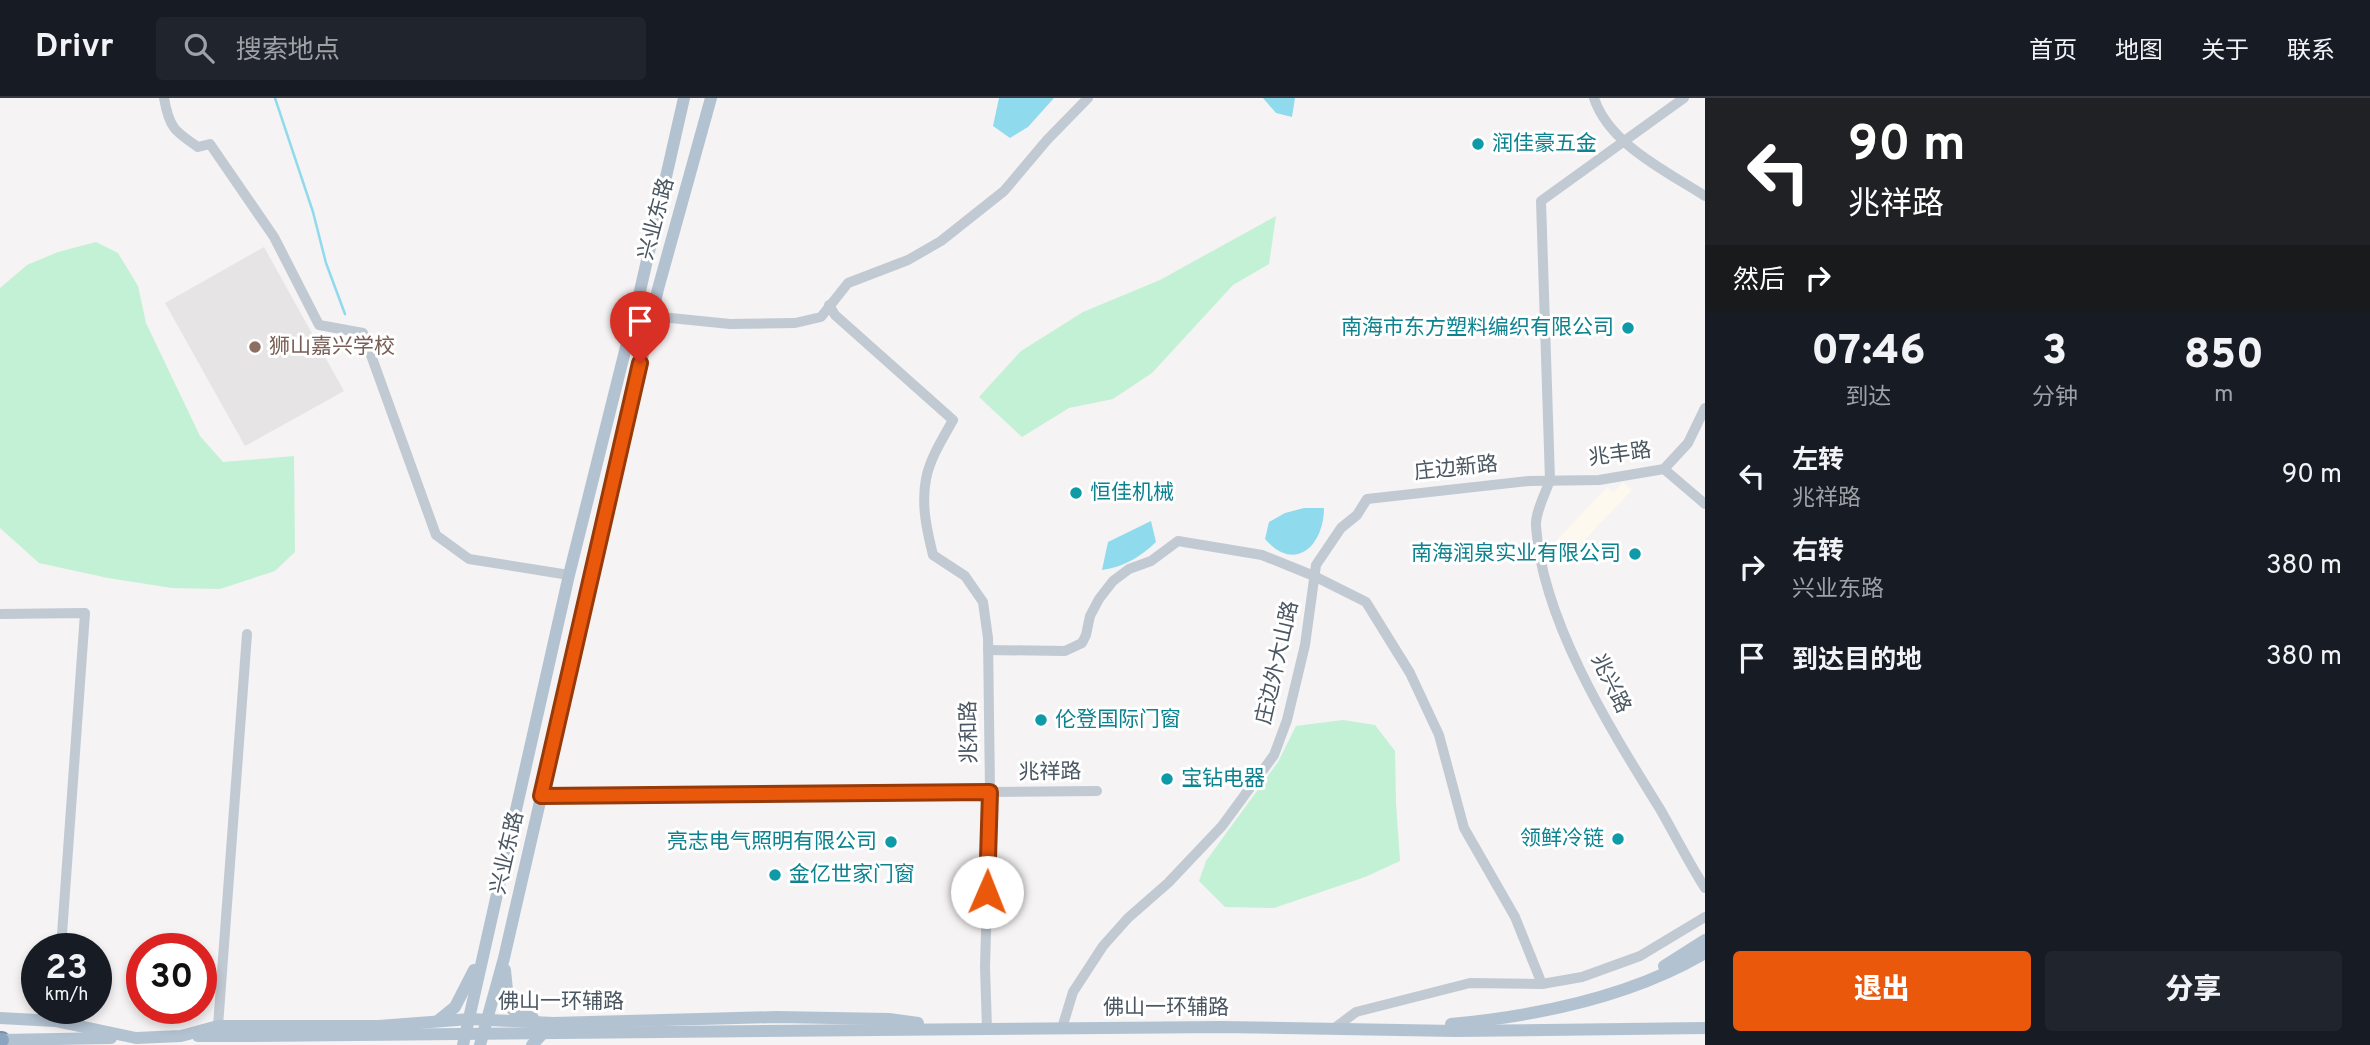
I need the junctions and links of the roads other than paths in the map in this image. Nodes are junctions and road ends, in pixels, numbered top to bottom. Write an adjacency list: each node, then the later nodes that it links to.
1 (164, 98): 18 (street)
2 (684, 98): 18 (main road, 兴业东路)
3 (702, 98): 10 (main road)
4 (710, 98): 10 (main road, 兴业东路)
5 (1088, 98): 11 (street)
6 (1594, 98): 8 (street)
7 (1684, 98): 8 (street)
8 (1622, 141): 9 (street); 15 (street)
9 (1705, 196)
10 (658, 289): 12 (main road, 兴业东路)
11 (829, 305): 12 (street); 22 (street, 兆和路)
12 (652, 316): 25 (main road, 兴业东路)
13 (1705, 408): 14 (street, 兆丰路)
14 (1664, 469): 15 (street, 兆丰路); 17 (street)
15 (1550, 480): 16 (street, 庄边新路); 26 (street, 兆兴路)
16 (1367, 499): 19 (street, 庄边外大山路)
17 (1705, 504)
18 (569, 575): 30 (main road, 兴业东路)
19 (1314, 576): 22 (street); 33 (street); 46 (street, 庄边外大山路)
20 (0, 614): 28 (street)
21 (247, 634): 42 (street)
22 (988, 650): 24 (street, 兆和路)
23 (1097, 791): 24 (street, 兆祥路)
24 (990, 792): 25 (street, 兆祥路); 48 (street, 兆和路)
25 (541, 796): 32 (main road, 兴业东路)
26 (1705, 888)
27 (1705, 917): 33 (street)
28 (62, 933)
29 (1705, 940): 34 (main road)
30 (486, 944): 37 (main road, 兴业东路); 38 (main road)
31 (1705, 953): 34 (main road)
32 (504, 958): 39 (main road, 兴业东路); 40 (main road)
33 (1542, 984): 44 (street)
34 (1607, 993): 49 (main road)
35 (21, 1016): 36 (main road, 佛山一环辅路)
36 (0, 1018)
37 (470, 1019): 38 (main road, 佛山一环辅路); 39 (main road, 佛山一环辅路); 54 (main road, 兴业东路)
38 (439, 1020): 43 (main road, 佛山一环辅路)
39 (486, 1021): 40 (main road, 佛山一环辅路); 55 (main road, 兴业东路)
40 (553, 1023): 45 (main road, 佛山一环辅路); 56 (main road)
41 (89, 1024): 51 (main road, 佛山一环辅路)
42 (218, 1026): 43 (main road, 佛山一环辅路); 50 (main road, 佛山一环辅路)
43 (379, 1026): 53 (main road)
44 (1336, 1027): 46 (main road, 佛山一环辅路); 49 (main road, 佛山一环辅路)
45 (943, 1028): 48 (main road, 佛山一环辅路); 50 (main road, 佛山一环辅路, bridge)
46 (1062, 1028): 48 (main road, 佛山一环辅路)
47 (1705, 1028): 49 (main road)
48 (987, 1029)
49 (1390, 1029)
50 (181, 1036): 51 (main road, 佛山一环辅路)
51 (136, 1038): 52 (main road)
52 (1, 1040)
53 (396, 1045)
54 (463, 1045)
55 (480, 1045)
56 (532, 1045)

